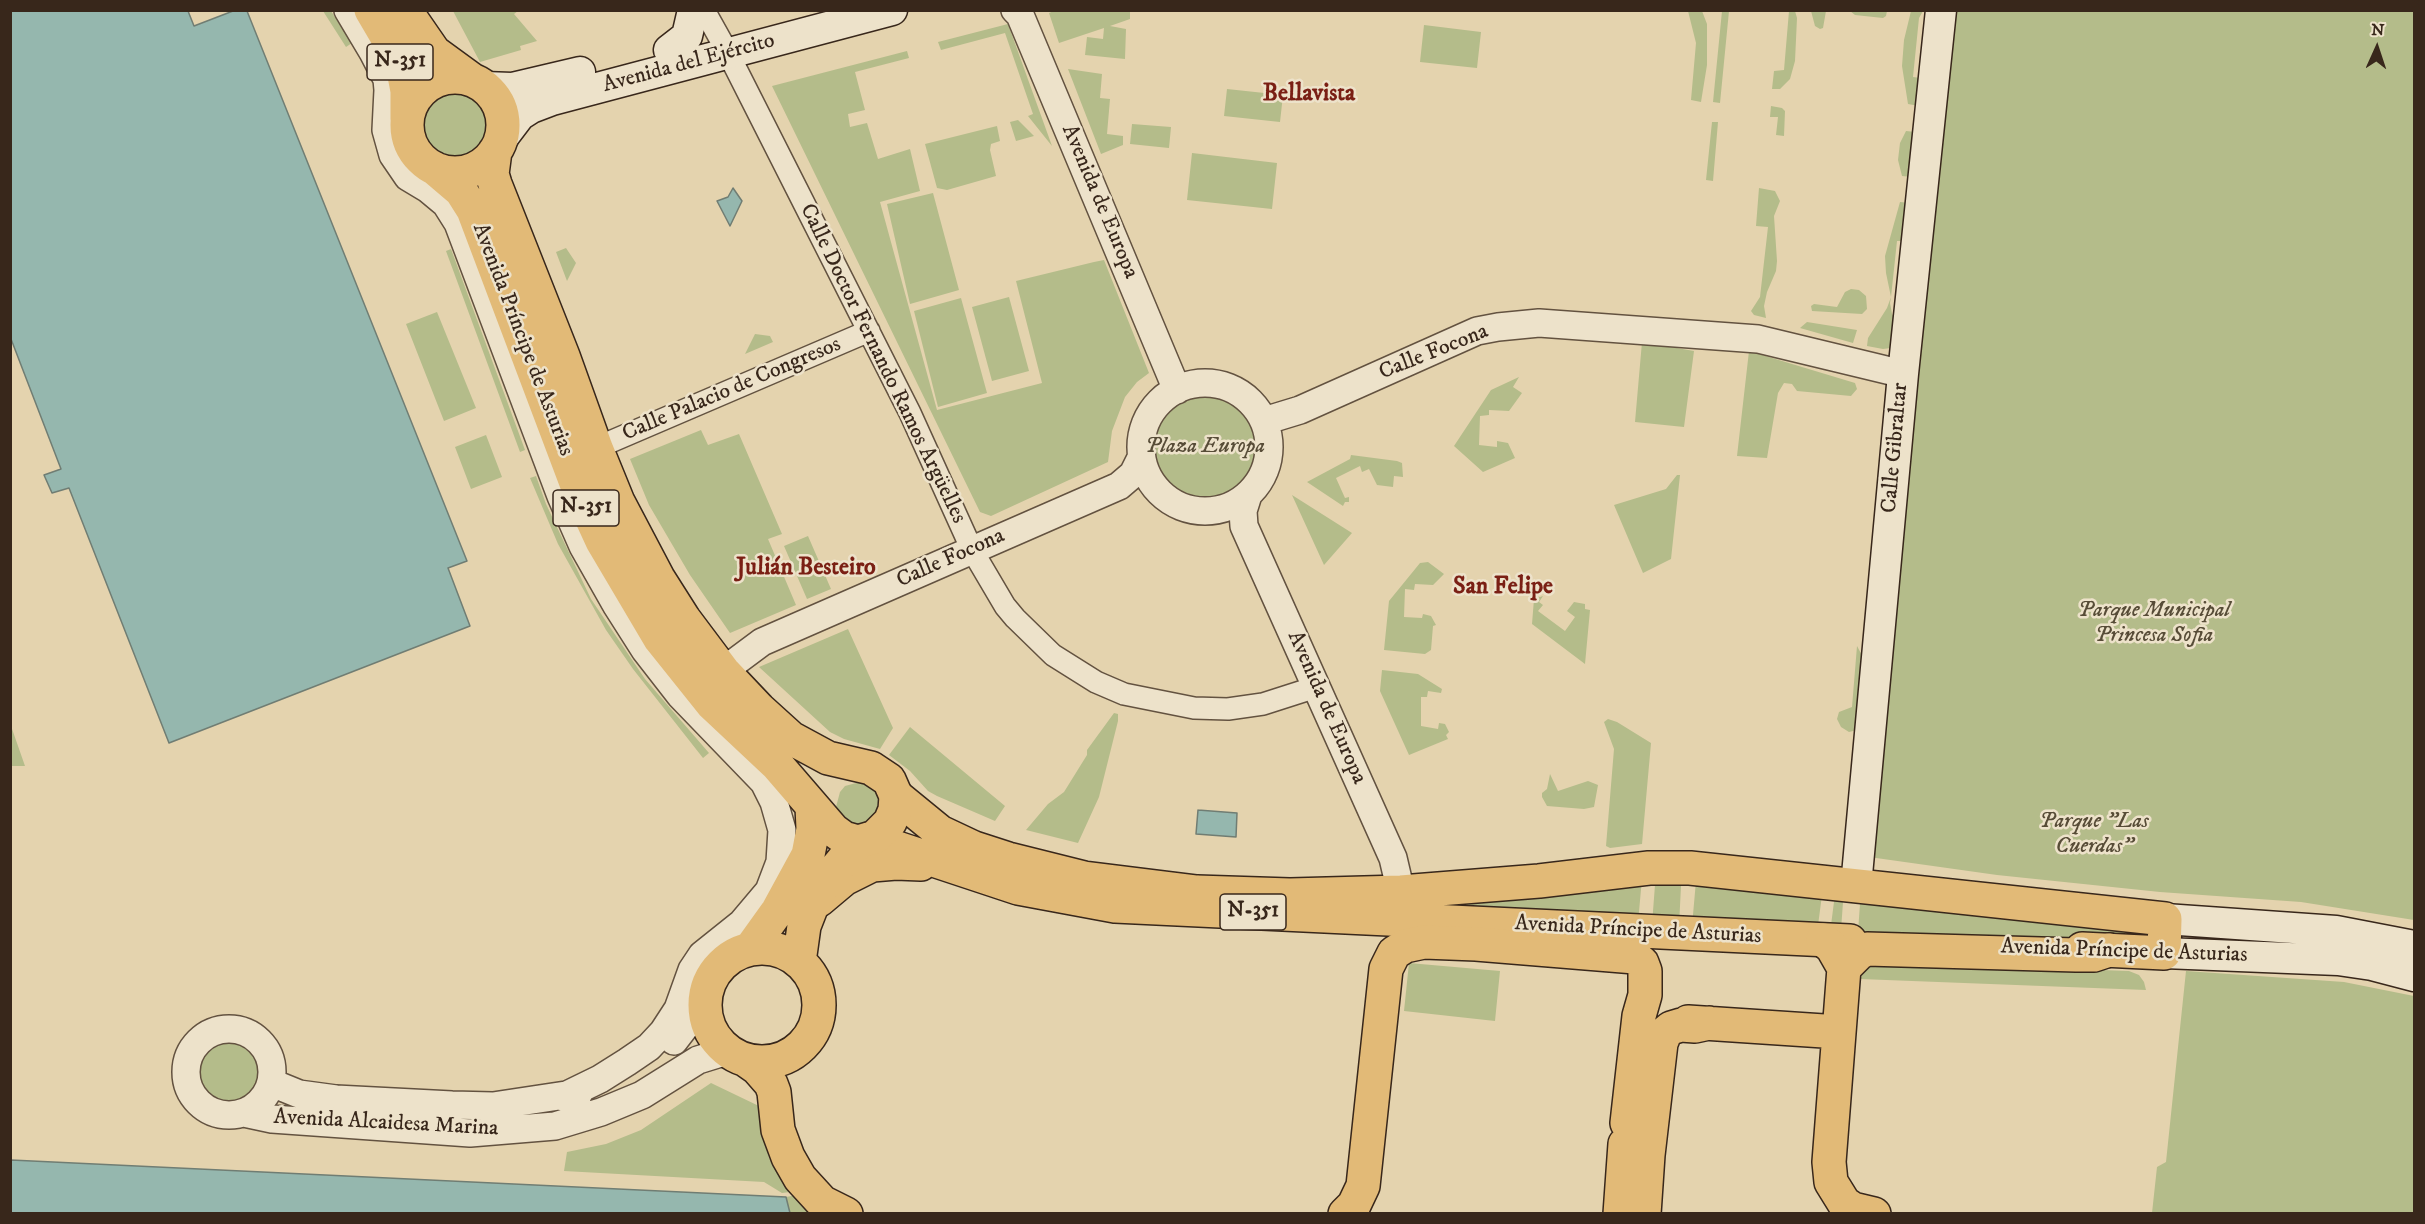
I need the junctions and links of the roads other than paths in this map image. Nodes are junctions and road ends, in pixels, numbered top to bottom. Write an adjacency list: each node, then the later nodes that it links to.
1 (348, 10): 52 (street)
2 (371, 10): 13 (main road, N-351)
3 (405, 10): 12 (main road, N-351)
4 (693, 10): 11 (main road)
5 (704, 10): 10 (street, Calle Doctor Fernando Ramos Argüelles)
6 (815, 10): 10 (main road, Avenida del Ejército)
7 (892, 10): 10 (main road, Avenida del Ejército)
8 (1941, 10): 17 (main road, Calle Gibraltar)
9 (1018, 12): 18 (street, Avenida de Europa)
10 (723, 45): 11 (main road, Avenida del Ejército); 14 (main road, Avenida del Ejército); 16 (street, Calle Doctor Fernando Ramos Argüelles)
11 (669, 50): 12 (main road, Avenida del Ejército)
12 (477, 83): 13 (main road, N-351); 14 (main road, N-351)
13 (407, 121): 15 (main road, N-351)
14 (498, 146): 15 (main road); 20 (main road, Avenida Príncipe de Asturias / N-351)
15 (434, 168): 31 (main road, Avenida Príncipe de Asturias / N-351)
16 (869, 331): 20 (street, Calle Palacio de Congresos); 27 (street, Calle Doctor Fernando Ramos Argüelles)
17 (1903, 374): 19 (street, Calle Focona); 34 (main road, Calle Gibraltar)
18 (1177, 390): 19 (street); 21 (street)
19 (1264, 422): 24 (street)
20 (596, 448): 28 (main road, Avenida Príncipe de Asturias / N-351)
21 (1141, 458): 22 (street, Calle Focona); 23 (street)
22 (1119, 486): 23 (street, Calle Focona); 27 (street, Calle Focona)
23 (1156, 489): 25 (street)
24 (1248, 495): 25 (street); 26 (street, Avenida de Europa)
25 (1218, 511): 26 (street)
26 (1245, 526): 29 (street, Avenida de Europa)
27 (972, 550): 28 (street, Calle Focona); 29 (street, Calle Doctor Fernando Ramos Argüelles)
28 (723, 671): 30 (main road, Avenida Príncipe de Asturias / N-351)
29 (1316, 687): 35 (street, Avenida de Europa)
30 (896, 796): 32 (main road); 35 (main road, Avenida Príncipe de Asturias / N-351)
31 (812, 806): 32 (main road, Avenida Príncipe de Asturias / N-351); 40 (main road)
32 (864, 840): 33 (main road, Avenida Príncipe de Asturias / N-351); 36 (main road)
33 (961, 869): 36 (main road); 38 (main road, Avenida Príncipe de Asturias / N-351)
34 (1856, 886): 35 (main road, Avenida Príncipe de Asturias / N-351); 37 (main road, Avenida Príncipe de Asturias)
35 (1401, 892)
36 (811, 908): 43 (main road)
37 (2166, 918): 39 (main road, Avenida Príncipe de Asturias); 42 (main road)
38 (1823, 940): 41 (main road, Avenida Príncipe de Asturias); 44 (main road)
39 (2415, 946)
40 (750, 950): 43 (main road); 46 (main road)
41 (2109, 950): 42 (main road, Avenida Príncipe de Asturias); 44 (main road)
42 (2164, 953): 45 (main road, Avenida Príncipe de Asturias)
43 (799, 962): 50 (main road)
44 (1844, 968): 49 (main road)
45 (2415, 976)
46 (704, 1002): 50 (main road); 52 (street, Avenida Alcaidesa Marina)
47 (1649, 1007): 48 (main road); 55 (main road); 56 (main road)
48 (1709, 1023): 49 (main road); 57 (main road)
49 (1839, 1032): 58 (main road)
50 (737, 1056): 53 (street, Avenida Alcaidesa Marina); 54 (main road)
51 (272, 1083): 52 (street, Avenida Alcaidesa Marina); 53 (street); 53 (street)
52 (563, 1097)
53 (244, 1113)
54 (846, 1214)
55 (1345, 1214)
56 (1620, 1214)
57 (1644, 1214)
58 (1874, 1214)

